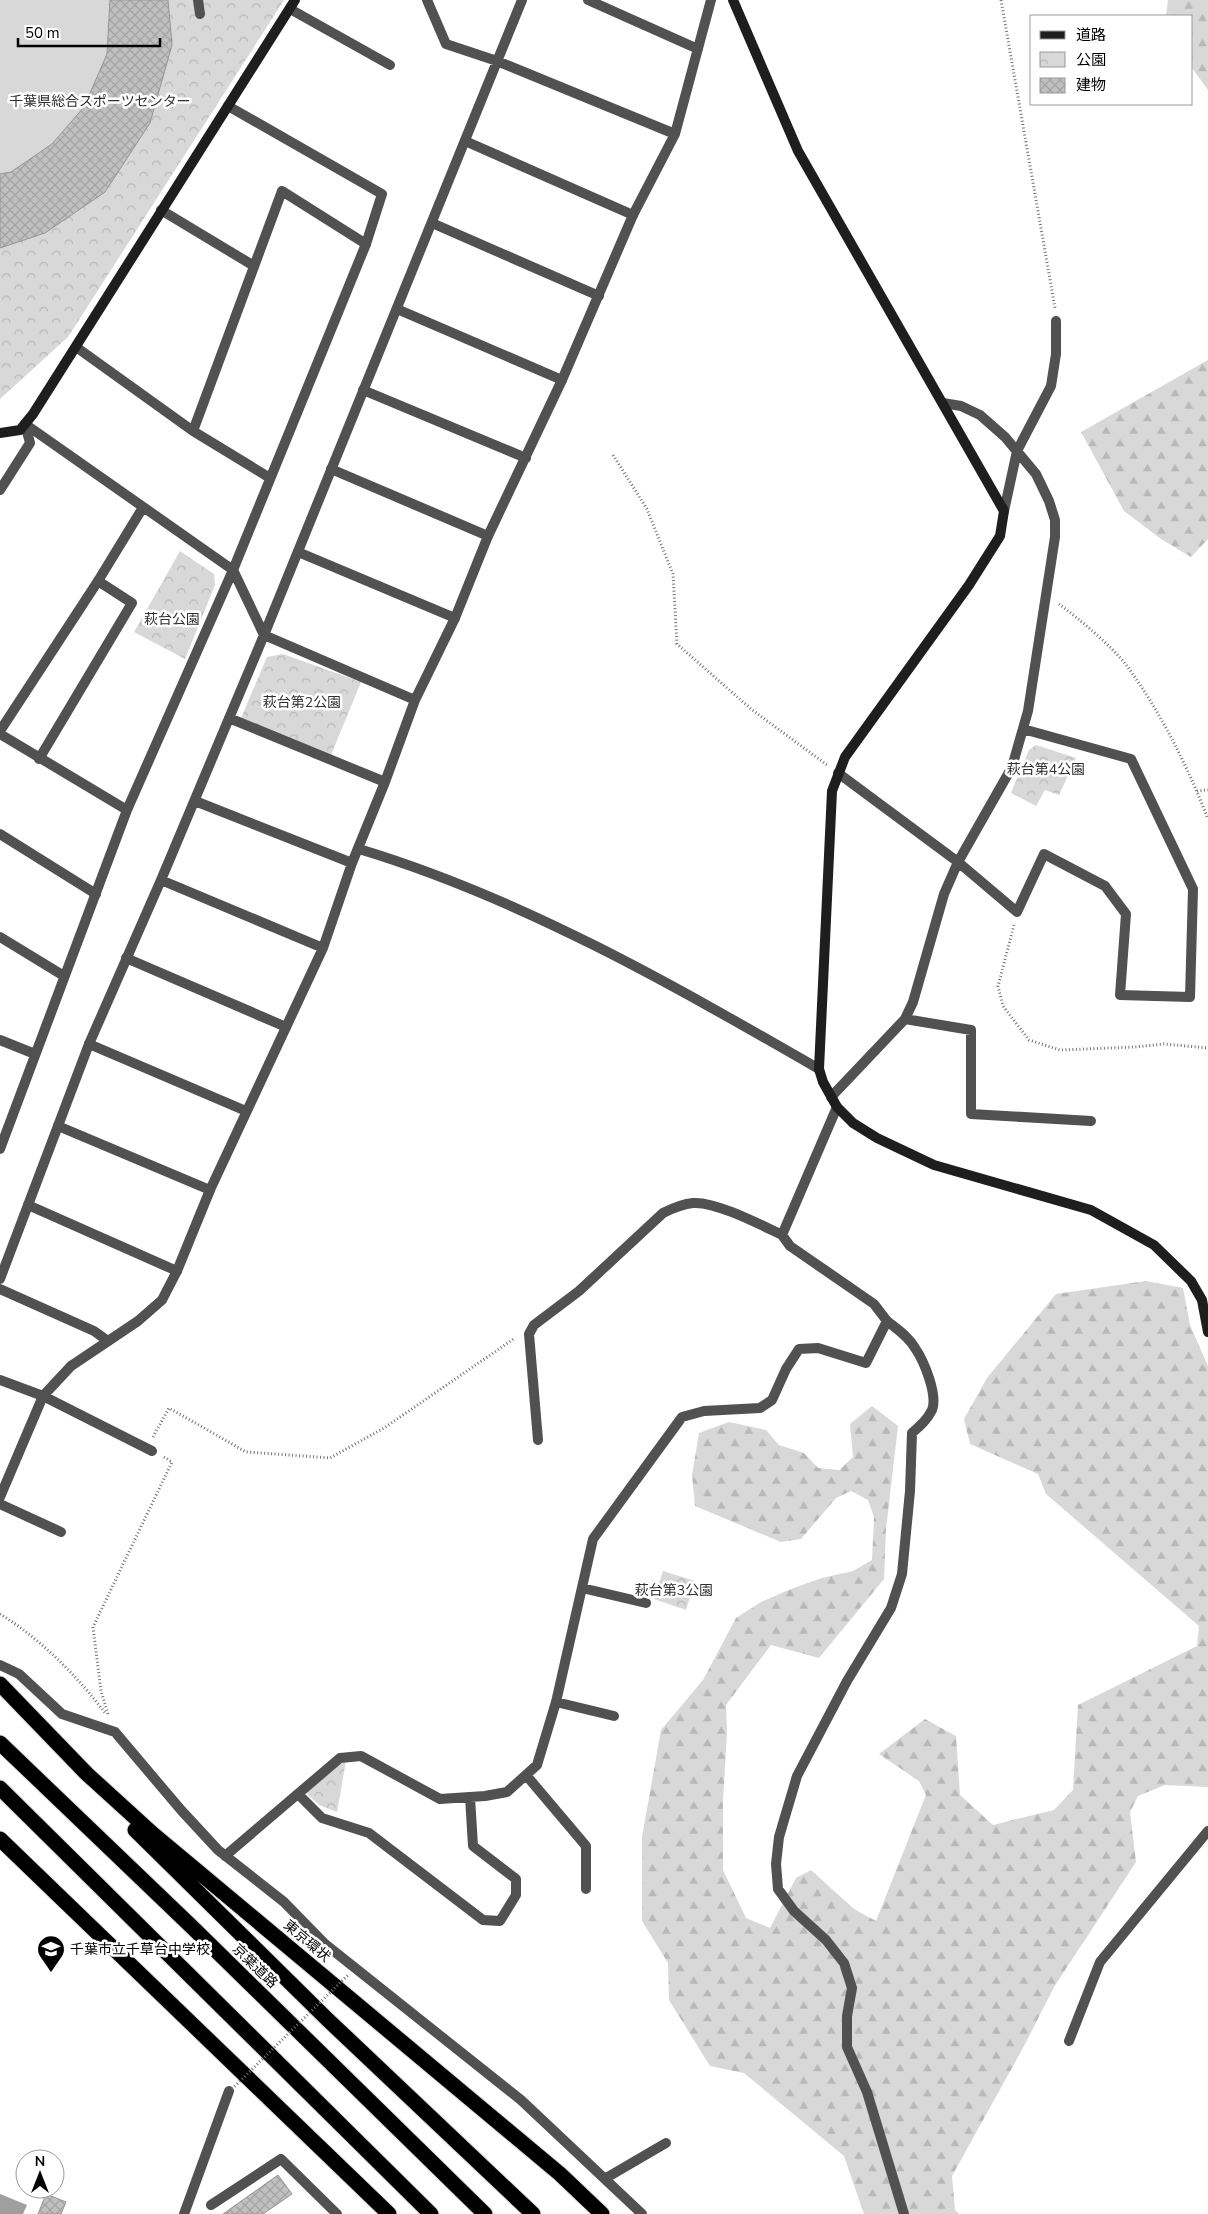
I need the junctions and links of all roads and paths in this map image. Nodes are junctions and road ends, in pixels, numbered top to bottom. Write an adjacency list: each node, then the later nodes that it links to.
1 (198, 0): 9 (street)
2 (427, 0): 11 (street)
3 (522, 0): 11 (street)
4 (588, 0): 10 (street)
5 (711, 0): 10 (street)
6 (733, 0): 27 (street)
7 (1001, 0): 23 (path)
8 (293, 4): 12 (street); 13 (street)
9 (200, 14)
10 (698, 49): 14 (street)
11 (497, 61): 14 (street); 15 (street)
12 (390, 65)
13 (228, 106): 16 (street); 19 (street)
14 (675, 134): 17 (street)
15 (465, 141): 17 (street); 18 (street)
16 (162, 210): 20 (street); 24 (street)
17 (633, 215): 21 (street)
18 (432, 223): 21 (street); 22 (street)
19 (366, 244): 20 (street); 35 (street)
20 (254, 266): 29 (street)
21 (599, 296): 25 (street)
22 (397, 309): 25 (street); 26 (street)
23 (1056, 321): 31 (street)
24 (76, 347): 28 (street); 29 (street)
25 (562, 380): 33 (street)
26 (364, 390): 33 (street); 34 (street)
27 (943, 403): 31 (street); 38 (street)
28 (26, 424): 30 (street); 36 (street); 37 (street)
29 (194, 431): 35 (street)
30 (0, 433)
31 (1017, 451): 38 (street); 43 (street)
32 (613, 456): 51 (path)
33 (526, 458): 39 (street)
34 (332, 469): 39 (street); 40 (street)
35 (270, 478): 41 (street)
36 (0, 490)
37 (142, 508): 41 (street); 42 (street)
38 (1004, 511): 51 (street)
39 (488, 536): 44 (street)
40 (298, 552): 44 (street); 45 (street)
41 (233, 570): 45 (street); 56 (street)
42 (98, 581): 49 (street); 50 (street)
43 (1046, 594): 48 (street); 54 (path)
44 (455, 618): 46 (street)
45 (264, 635): 46 (street); 47 (street)
46 (415, 700): 52 (street)
47 (228, 718): 52 (street); 55 (street)
48 (1023, 729): 60 (street); 64 (street)
49 (0, 733): 50 (street)
50 (39, 758): 56 (street)
51 (838, 773): 60 (street); 75 (street)
52 (385, 782): 59 (street)
53 (1208, 790): 54 (path)
54 (1197, 791): 57 (path)
55 (195, 801): 61 (street); 62 (street)
56 (127, 810): 63 (street)
57 (1208, 818)
58 (0, 834): 63 (street)
59 (359, 849): 61 (street); 75 (street)
60 (958, 862): 64 (street); 69 (street)
61 (352, 863): 66 (street)
62 (162, 880): 66 (street); 67 (street)
63 (96, 894): 68 (street)
64 (1017, 912): 73 (path)
65 (0, 937): 68 (street)
66 (323, 948): 70 (street)
67 (126, 958): 70 (street); 72 (street)
68 (64, 976): 74 (street)
69 (904, 1019): 76 (street); 79 (street)
70 (286, 1027): 78 (street)
71 (0, 1040): 74 (street)
72 (89, 1044): 78 (street); 80 (street)
73 (1208, 1048)
74 (35, 1054): 81 (street)
75 (819, 1069): 76 (street)
76 (831, 1097): 77 (street)
77 (837, 1108): 84 (street); 88 (street)
78 (246, 1111): 82 (street)
79 (1090, 1121)
80 (58, 1126): 82 (street); 83 (street)
81 (0, 1149)
82 (210, 1190): 85 (street)
83 (28, 1205): 85 (street); 86 (street)
84 (782, 1234): 89 (street); 90 (street)
85 (177, 1271): 92 (street)
86 (0, 1279)
87 (0, 1290): 92 (street)
88 (1205, 1298): 91 (street)
89 (887, 1322): 100 (street); 131 (street)
90 (534, 1325): 95 (street); 96 (path)
91 (1208, 1332)
92 (108, 1341): 94 (street)
93 (0, 1380): 94 (street)
94 (43, 1396): 96 (street); 97 (street)
95 (538, 1440)
96 (150, 1450): 102 (path)
97 (0, 1497)
98 (0, 1504): 99 (street)
99 (61, 1532)
100 (582, 1588): 101 (street); 105 (street)
101 (646, 1603)
102 (0, 1614)
103 (0, 1665): 115 (street)
104 (0, 1684): 106 (highway, 東京環状)
105 (556, 1702): 107 (street); 109 (street)
106 (29, 1714): 128 (highway); 129 (highway, 東京環状)
107 (614, 1716)
108 (0, 1743): 127 (highway, 京葉道路)
109 (526, 1775): 112 (street); 116 (street)
110 (0, 1788): 126 (highway)
111 (298, 1794): 112 (street); 112 (street); 115 (street)
112 (470, 1797)
113 (1208, 1831): 118 (street)
114 (0, 1840): 125 (highway)
115 (226, 1856): 121 (street)
116 (586, 1889)
117 (348, 1975): 119 (path, bridge)
118 (1069, 2042)
119 (231, 2090): 123 (street)
120 (666, 2143): 121 (street)
121 (606, 2178): 130 (street)
122 (211, 2205): 124 (street)
123 (184, 2214)
124 (337, 2214)
125 (389, 2214)
126 (431, 2214)
127 (485, 2214)
128 (533, 2214)
129 (602, 2214)
130 (642, 2214)
131 (904, 2214)

